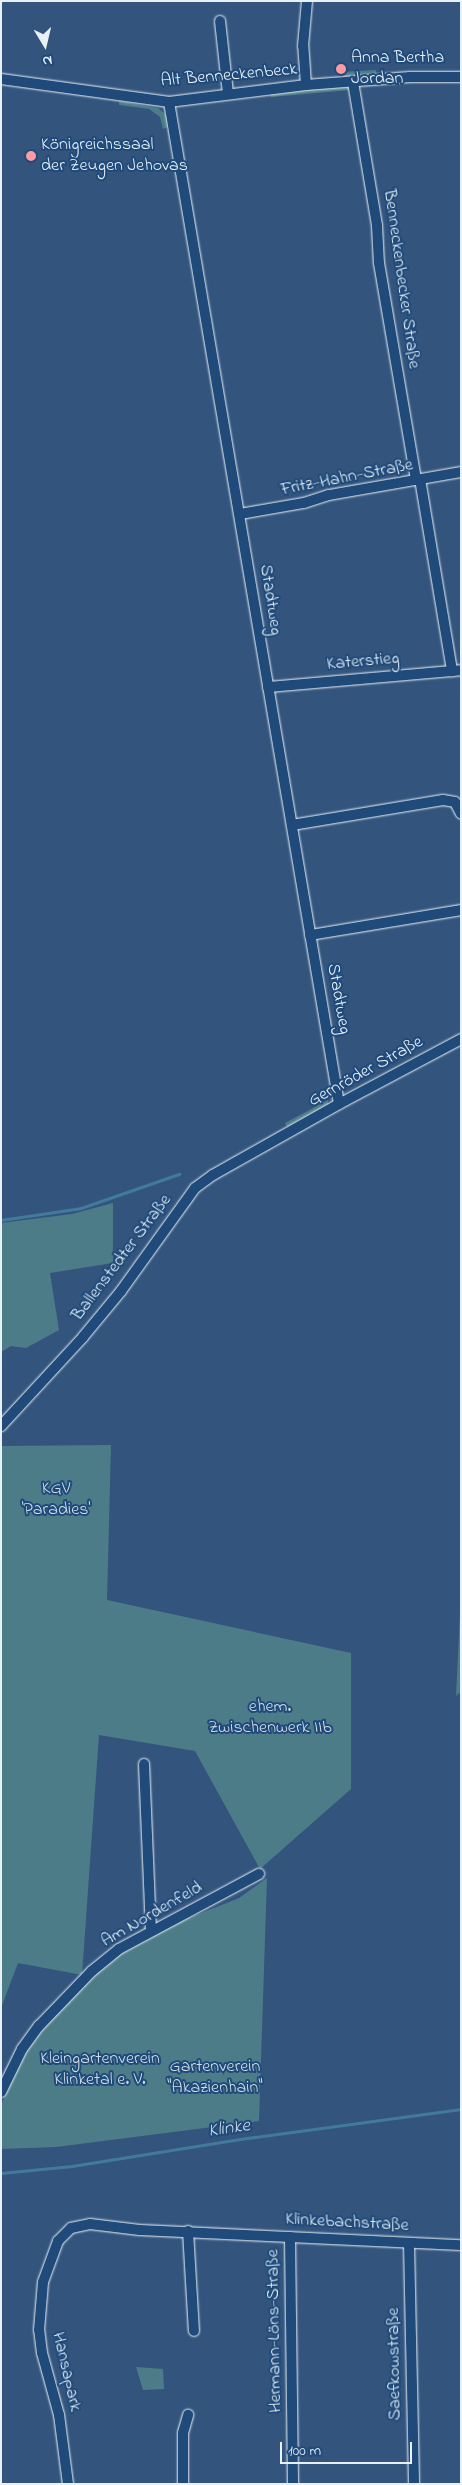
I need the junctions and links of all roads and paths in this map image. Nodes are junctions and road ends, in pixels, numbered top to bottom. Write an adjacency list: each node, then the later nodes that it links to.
1 (307, 1): 6 (street)
2 (220, 21): 7 (street)
3 (461, 77): 5 (street, Alt Benneckenbeck)
4 (1, 79): 8 (street, Alt Benneckenbeck)
5 (353, 82): 6 (street, Alt Benneckenbeck); 10 (street, Benneckenbecker Straße)
6 (306, 85): 7 (street, Alt Benneckenbeck)
7 (228, 93): 8 (street, Alt Benneckenbeck)
8 (169, 102): 11 (street, Stadtweg)
9 (461, 472): 10 (street, Fritz-Hahn-Straße)
10 (418, 480): 11 (street, Fritz-Hahn-Straße); 12 (street, Benneckenbecker Straße)
11 (240, 514): 13 (street, Stadtweg)
12 (456, 671): 13 (street, Katerstieg)
13 (268, 687): 15 (street, Stadtweg)
14 (461, 814): 15 (street)
15 (292, 825): 17 (street, Stadtweg)
16 (461, 910): 17 (street)
17 (310, 935): 19 (street, Stadtweg)
18 (461, 1039): 19 (street, Gernröder Straße)
19 (339, 1104): 20 (street, Gernröder Straße)
20 (287, 1135): 21 (street, Ballenstedter Straße)
21 (1, 1426)
22 (144, 1764): 24 (street)
23 (259, 1874): 24 (street, Am Nordenfeld)
24 (151, 1930): 25 (street, Am Nordenfeld)
25 (1, 2092)
26 (188, 2231): 27 (street, Hansapark); 31 (street); 33 (street, Hansapark)
27 (232, 2233): 28 (street, Klinkebachstraße)
28 (290, 2237): 29 (street, Klinkebachstraße); 35 (street, Hermann-Löns-Straße)
29 (409, 2243): 30 (street, Klinkebachstraße); 36 (street, Saefkowstraße)
30 (461, 2245)
31 (194, 2332)
32 (188, 2415): 34 (street)
33 (68, 2484)
34 (183, 2484)
35 (293, 2484)
36 (414, 2484)

